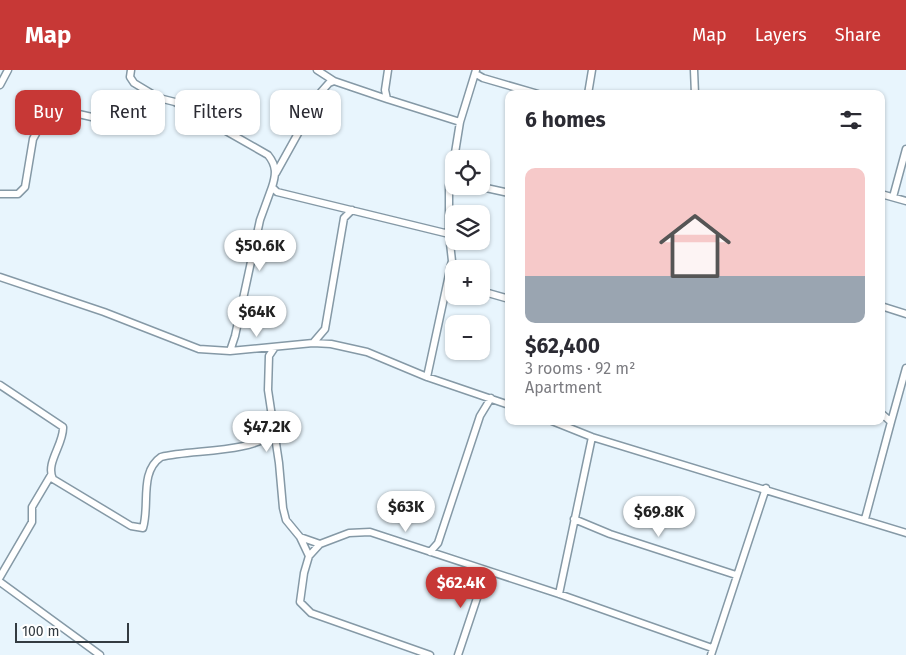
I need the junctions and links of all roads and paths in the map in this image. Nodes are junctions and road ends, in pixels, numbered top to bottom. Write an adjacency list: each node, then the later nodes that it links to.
1 (8, 70): 9 (street)
2 (131, 70): 10 (street)
3 (317, 70): 8 (street)
4 (388, 70): 15 (street)
5 (592, 70): 12 (street)
6 (694, 70): 13 (street)
7 (476, 72): 11 (street); 17 (street)
8 (334, 81): 15 (street); 20 (street)
9 (0, 85)
10 (146, 90)
11 (524, 90)
12 (589, 90)
13 (695, 90)
14 (165, 99): 20 (street)
15 (387, 99): 17 (street)
16 (91, 117): 24 (street)
17 (460, 122): 19 (street)
18 (906, 149): 26 (street)
19 (455, 150)
20 (276, 173): 21 (street)
21 (272, 187): 28 (street); 40 (street)
22 (490, 189): 23 (street)
23 (505, 192)
24 (0, 194)
25 (885, 195): 26 (street)
26 (893, 197): 27 (street)
27 (906, 201)
28 (352, 210): 29 (street); 36 (street)
29 (445, 233)
30 (0, 277): 40 (street)
31 (445, 292): 42 (street)
32 (490, 294): 33 (street)
33 (505, 299)
34 (885, 307): 35 (street)
35 (906, 314)
36 (325, 329): 37 (street); 38 (street)
37 (312, 343): 38 (street); 39 (street)
38 (331, 344): 42 (street)
39 (275, 347): 40 (street); 49 (street)
40 (230, 351)
41 (906, 368): 47 (street)
42 (427, 377): 44 (street)
43 (0, 385): 51 (street)
44 (491, 398): 45 (street); 57 (street)
45 (505, 403)
46 (885, 417): 47 (street)
47 (891, 422): 54 (street)
48 (562, 425): 50 (street)
49 (274, 432): 51 (street); 56 (street)
50 (592, 437): 52 (street); 53 (street)
51 (51, 475): 64 (street)
52 (766, 488): 54 (street); 63 (street)
53 (574, 519): 63 (street); 66 (street)
54 (865, 519): 55 (street)
55 (906, 533)
56 (300, 537): 58 (street); 60 (street)
57 (438, 543): 59 (street); 61 (street)
58 (320, 544): 59 (street); 60 (street)
59 (430, 552): 61 (street)
60 (309, 556): 69 (street)
61 (440, 556): 62 (street)
62 (486, 571): 66 (street); 70 (street)
63 (736, 575): 67 (street)
64 (0, 577)
65 (0, 582): 68 (street)
66 (559, 594): 67 (street)
67 (711, 651)
68 (100, 655)
69 (430, 655)
70 (458, 655)

